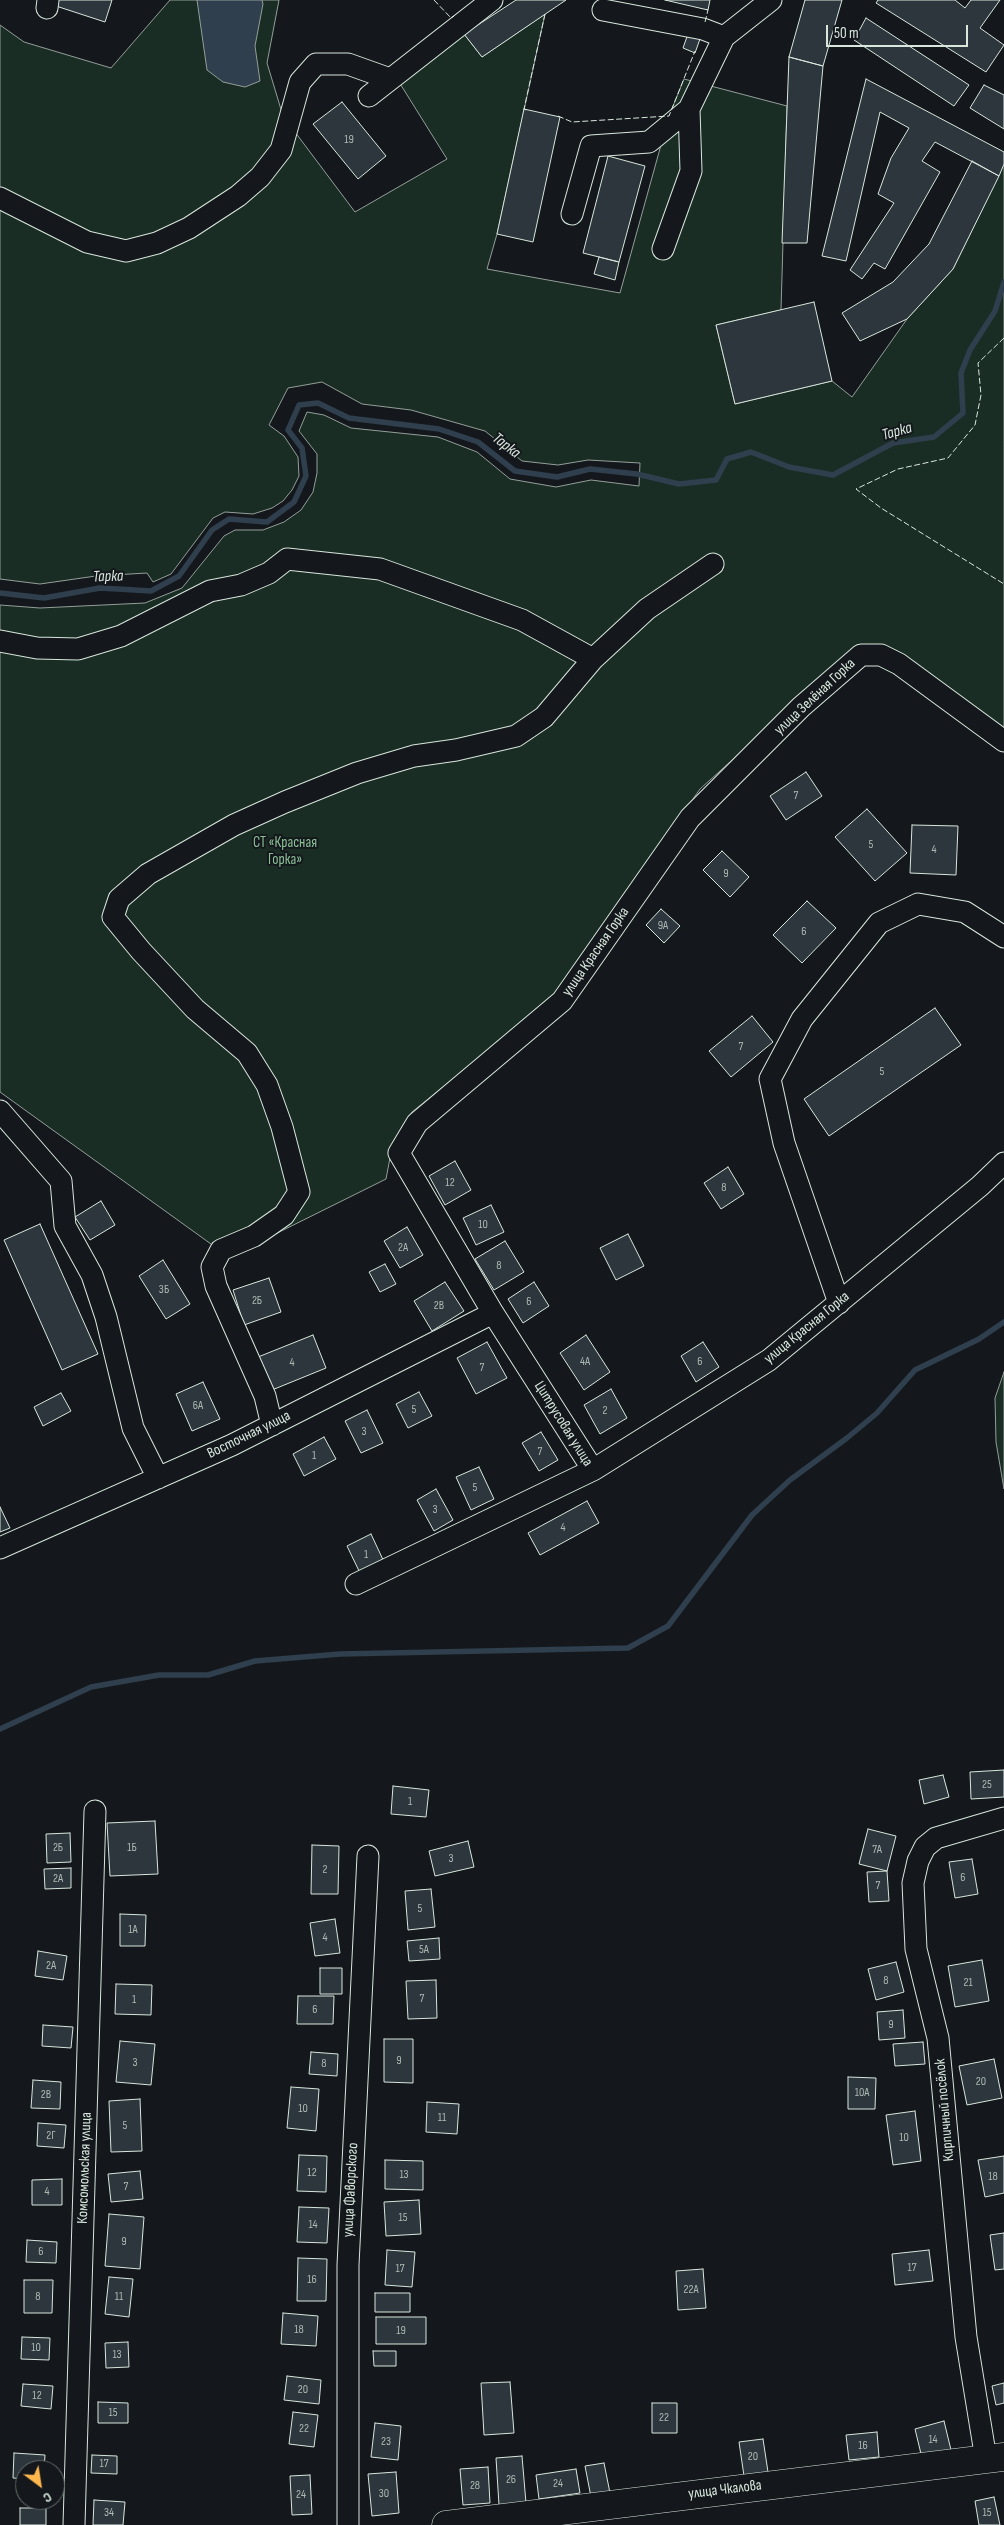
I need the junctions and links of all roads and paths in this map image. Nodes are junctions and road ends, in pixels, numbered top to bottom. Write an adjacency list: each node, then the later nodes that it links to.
1 (492, 0): 5 (street)
2 (771, 0): 4 (street)
3 (603, 10): 4 (street)
4 (724, 37): 7 (street)
5 (390, 79): 6 (street); 8 (street)
6 (369, 96)
7 (689, 108): 9 (street); 10 (street)
8 (0, 198)
9 (572, 214)
10 (663, 249)
11 (713, 564): 13 (street)
12 (0, 641): 13 (street)
13 (593, 660): 22 (street)
14 (1004, 741): 15 (street, улица Зелёная Горка)
15 (690, 818): 18 (street, улица Красная Горка)
16 (1004, 937): 20 (street)
17 (0, 1111): 24 (street)
18 (399, 1153): 21 (street, Цитрусовая улица)
19 (1004, 1163): 20 (street, улица Красная Горка)
20 (839, 1303): 23 (street, улица Красная Горка)
21 (493, 1313): 22 (street, Восточная улица); 23 (street, Цитрусовая улица)
22 (272, 1425): 24 (street, Восточная улица)
23 (593, 1470): 26 (street, Цитрусовая улица)
24 (158, 1478): 25 (street, Восточная улица)
25 (0, 1548)
26 (356, 1584)
27 (95, 1811): 31 (street, Комсомольская улица)
28 (1004, 1818): 30 (street, Кирпичный посёлок)
29 (368, 1856): 32 (street, улица Фаворского)
30 (997, 2457): 33 (main road, улица Чкалова)
31 (74, 2525)
32 (348, 2525)
33 (446, 2525)

